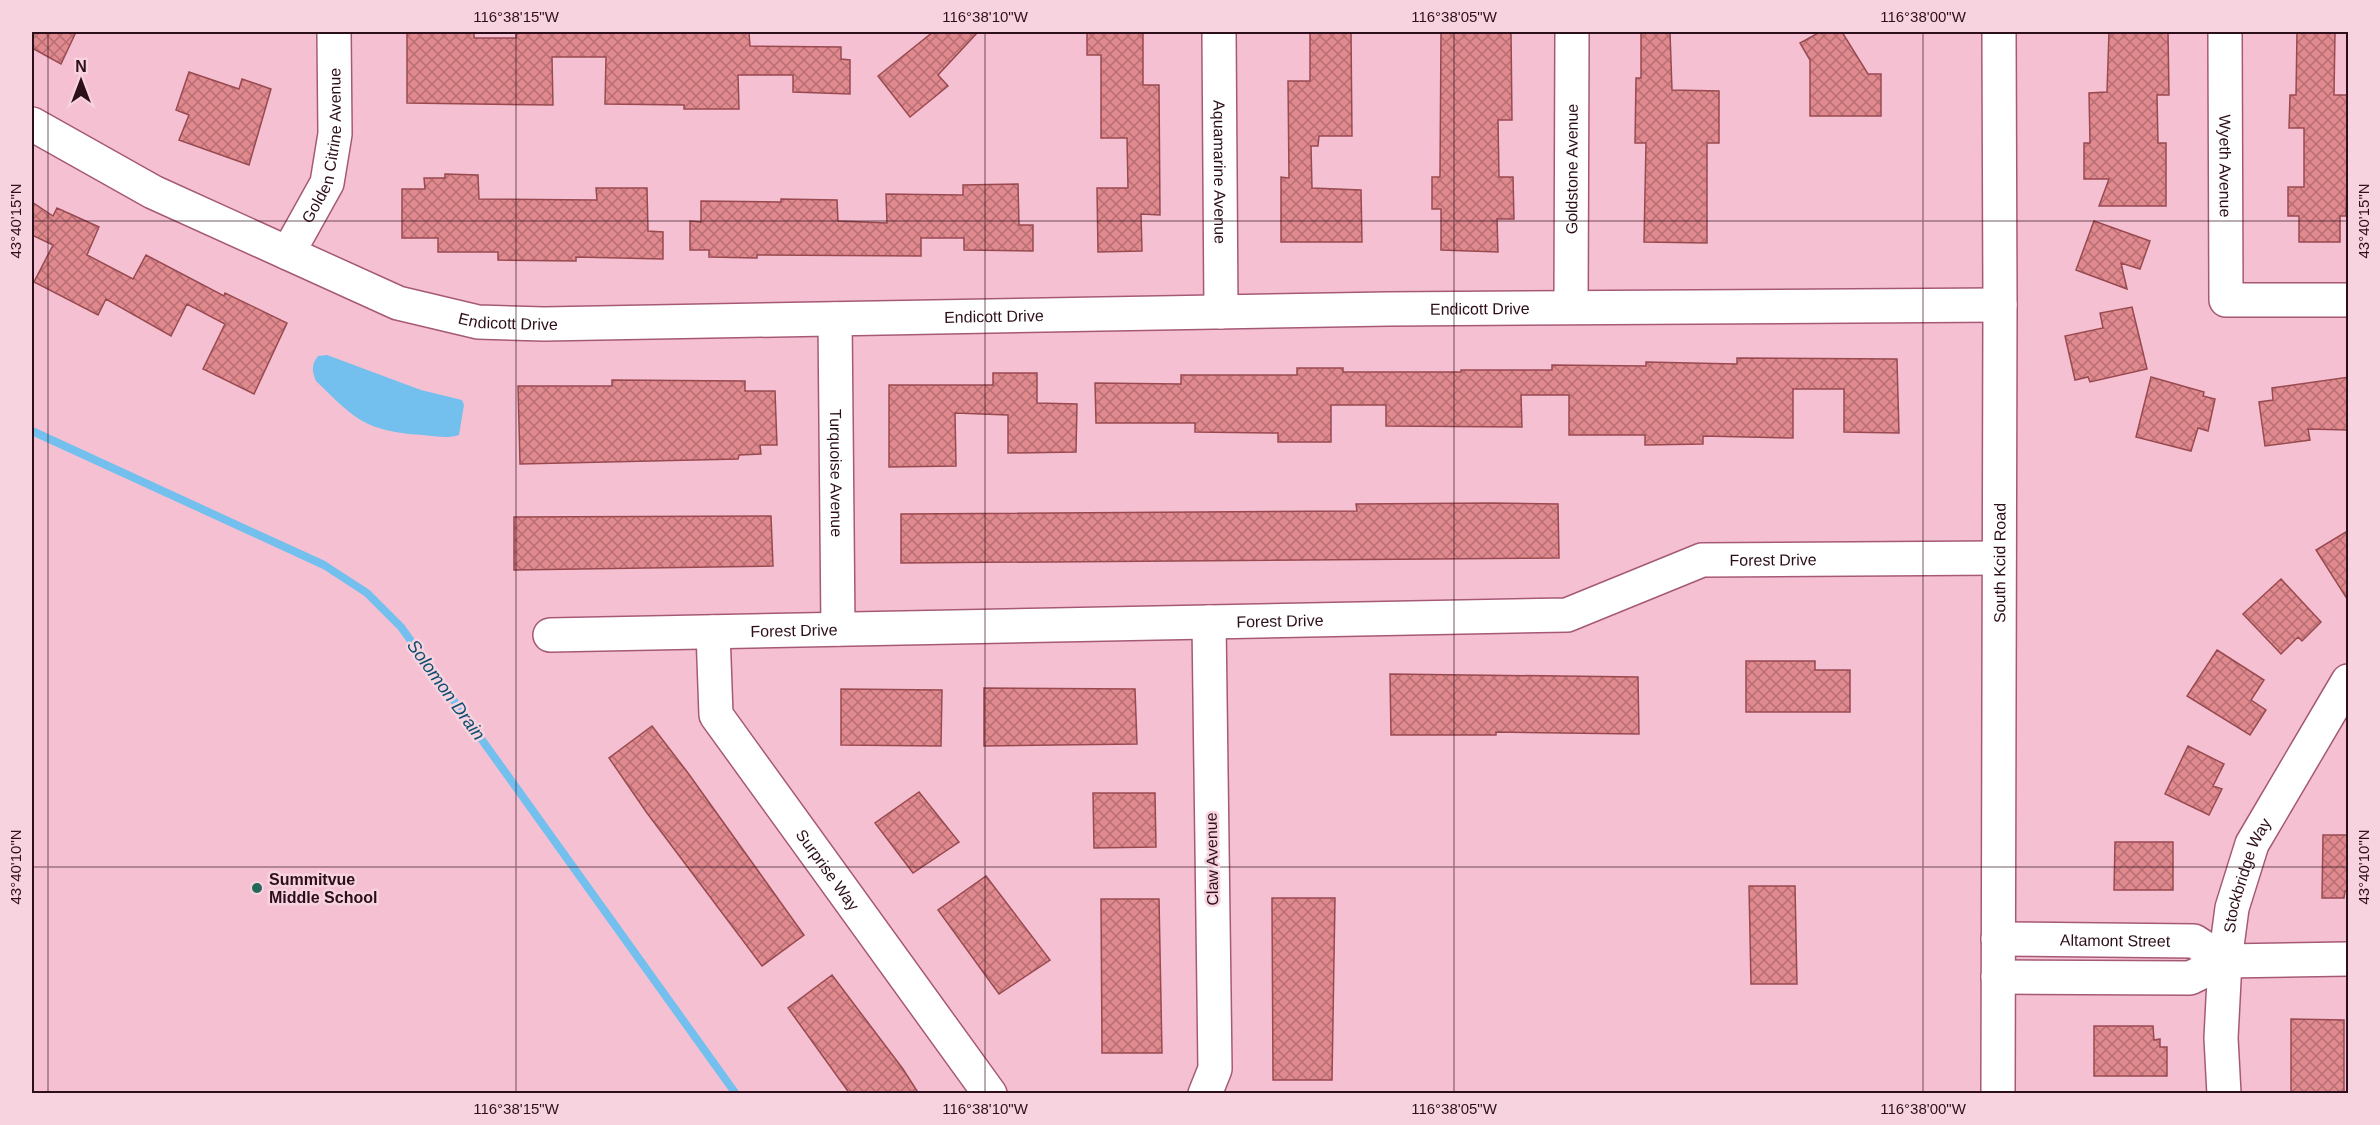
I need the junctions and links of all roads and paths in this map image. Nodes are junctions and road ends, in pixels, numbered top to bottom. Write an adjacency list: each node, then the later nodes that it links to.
1 (334, 32): 7 (street, Golden Citrine Avenue)
2 (1219, 32): 11 (street, Aquamarine Avenue)
3 (1572, 32): 10 (street, Goldstone Avenue)
4 (1999, 32): 9 (street, South Kcid Road)
5 (2225, 32): 8 (street, Wyeth Avenue)
6 (32, 124): 7 (street, Endicott Drive)
7 (288, 253): 12 (street, Endicott Drive)
8 (2349, 300)
9 (2000, 305): 10 (street, Endicott Drive); 13 (street, South Kcid Road)
10 (1571, 307): 11 (street, Endicott Drive)
11 (1221, 312): 12 (street, Endicott Drive)
12 (835, 319): 15 (street, Turquoise Avenue)
13 (1999, 558): 14 (street, Forest Drive); 19 (street, South Kcid Road)
14 (1209, 622): 15 (street, Forest Drive); 24 (street, Claw Avenue)
15 (838, 629): 16 (street, Forest Drive)
16 (713, 632): 17 (street, Forest Drive); 23 (street, Surprise Way)
17 (550, 634)
18 (2349, 681): 21 (street, Stockbridge Way)
19 (1998, 939): 21 (street, Altamont Street); 22 (street, South Kcid Road)
20 (2349, 959): 21 (street)
21 (2225, 961): 22 (street); 26 (street, Stockbridge Way)
22 (1998, 977): 25 (street, South Kcid Road)
23 (990, 1094)
24 (1205, 1094)
25 (1998, 1094)
26 (2224, 1094)

